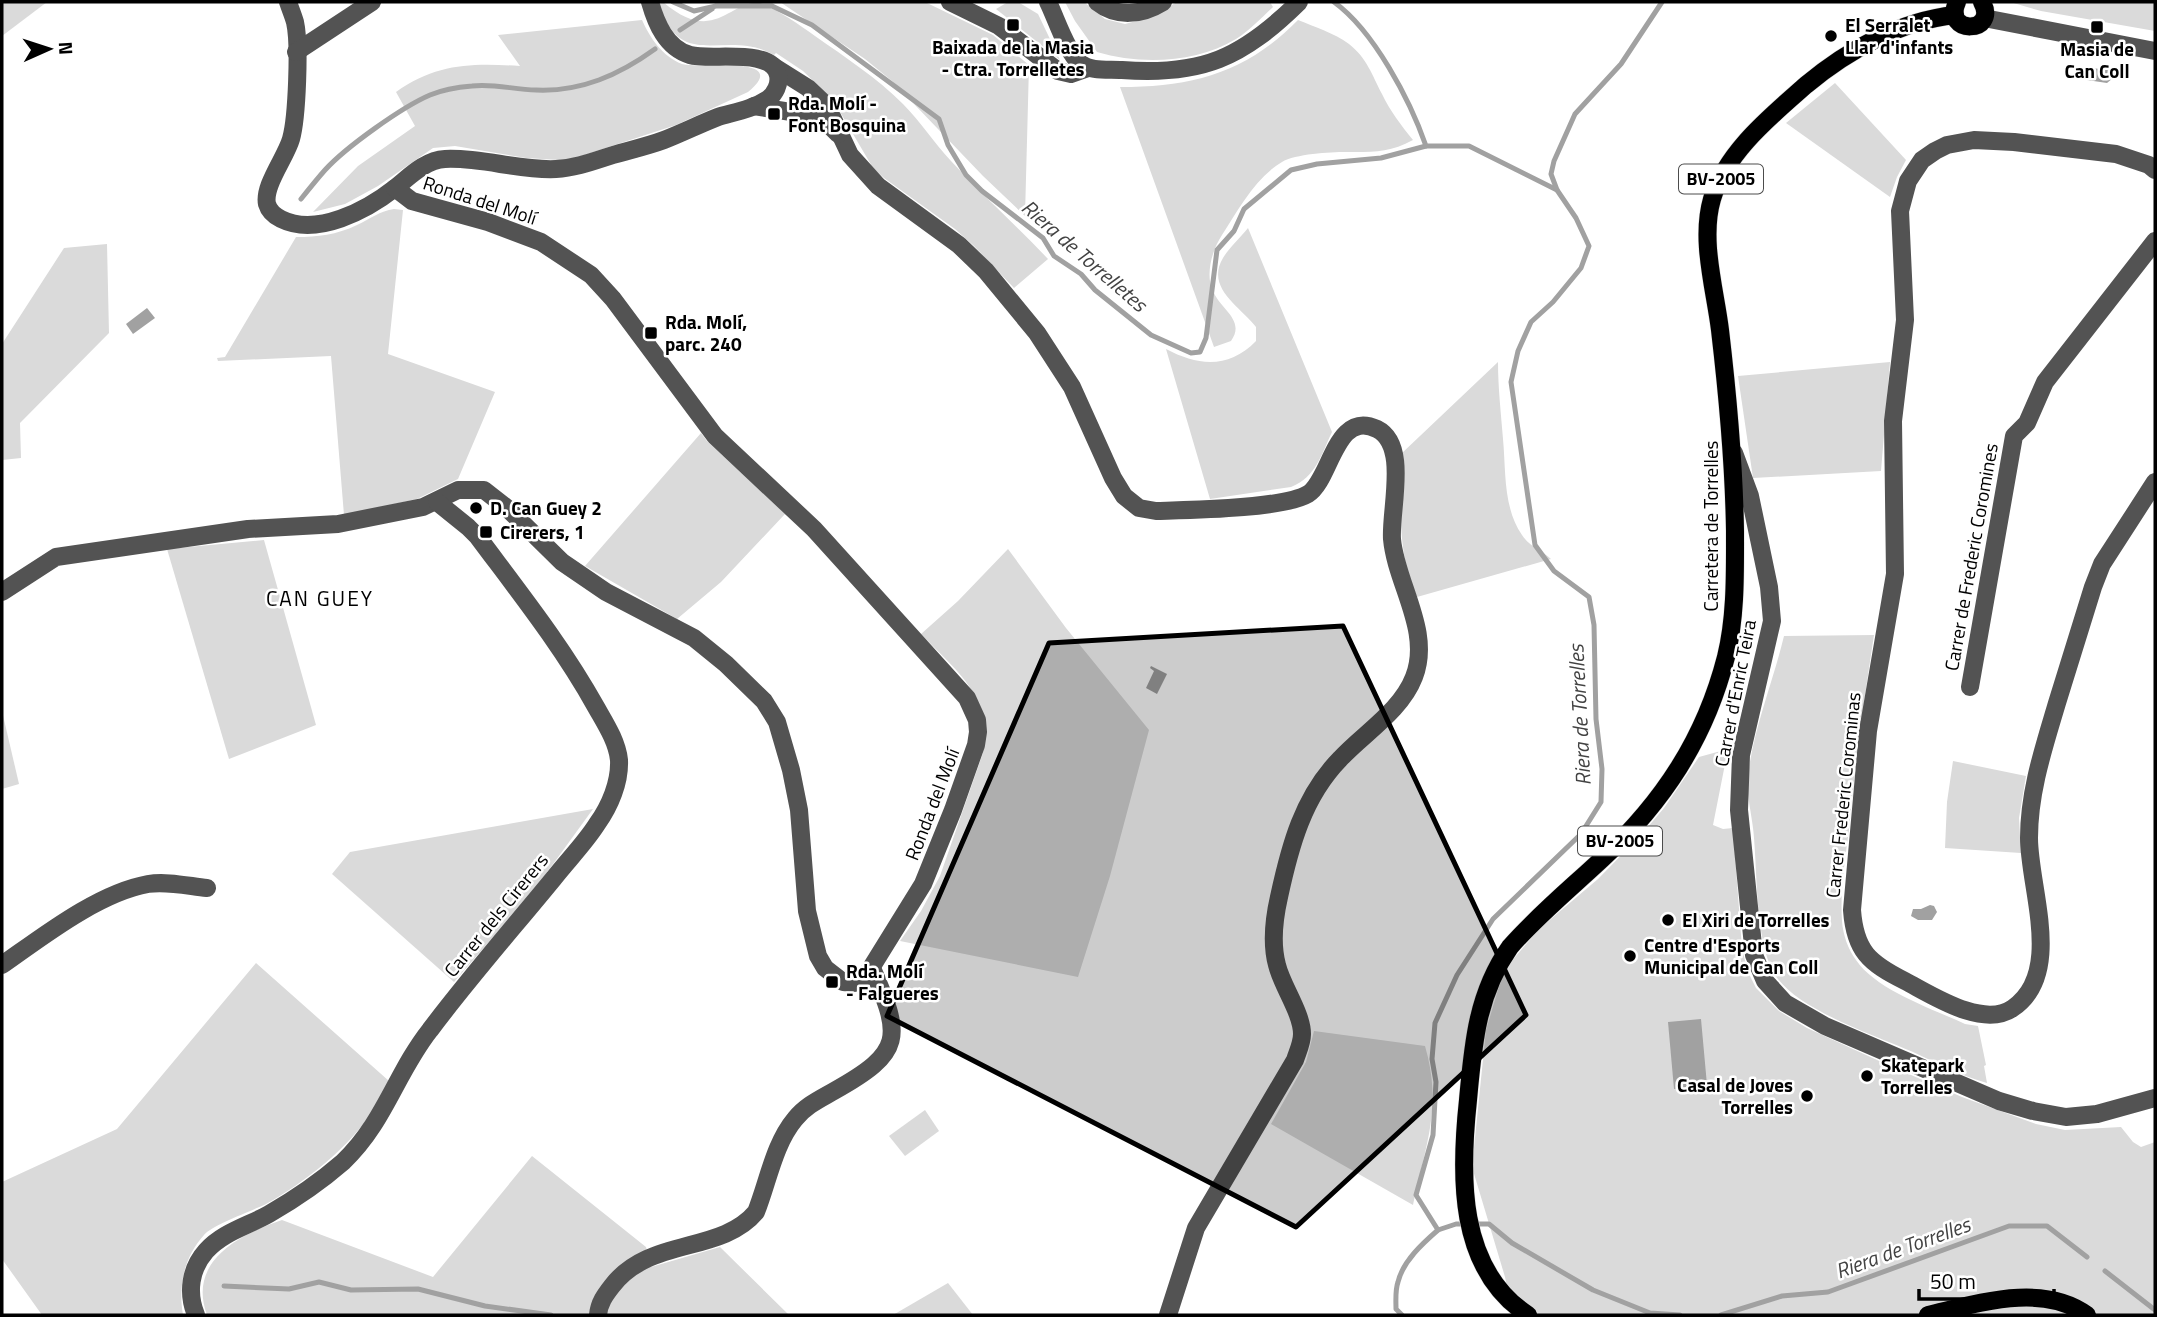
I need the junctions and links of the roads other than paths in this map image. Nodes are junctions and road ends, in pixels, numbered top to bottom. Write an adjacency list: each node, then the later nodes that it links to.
1 (288, 2): 12 (street)
2 (372, 2): 12 (street)
3 (650, 2): 13 (street)
4 (950, 2): 14 (street)
5 (1048, 2): 14 (street)
6 (1097, 2): 7 (street)
7 (1163, 2)
8 (1299, 2): 14 (street)
9 (1956, 8): 10 (main road, BV-2005); 20 (main road, Carretera de Torrelles / BV-2005)
10 (1983, 10): 11 (street, BV-2005)
11 (2155, 51)
12 (296, 52): 18 (street)
13 (773, 66): 15 (street, Ronda del Molí); 16 (street)
14 (1088, 68)
15 (754, 106): 16 (street); 18 (street, Ronda del Molí)
16 (842, 139): 31 (street)
17 (2155, 170): 21 (street, Carrer Frederic Corominas)
18 (395, 188): 27 (street, Ronda del Molí)
19 (2155, 241): 24 (street, Carrer de Frederic Coromines)
20 (1733, 451): 28 (street, Carrer d'Enric Teira); 32 (main road, Carretera de Torrelles / BV-2005)
21 (2155, 482)
22 (437, 502): 23 (street); 27 (street); 29 (street, Carrer dels Cirerers)
23 (2, 592)
24 (1970, 687)
25 (207, 888): 26 (street)
26 (2, 965)
27 (872, 968): 30 (street)
28 (2155, 1098)
29 (196, 1315)
30 (598, 1315)
31 (1168, 1315)
32 (1528, 1315)
33 (1927, 1315): 34 (main road)
34 (2087, 1315)

